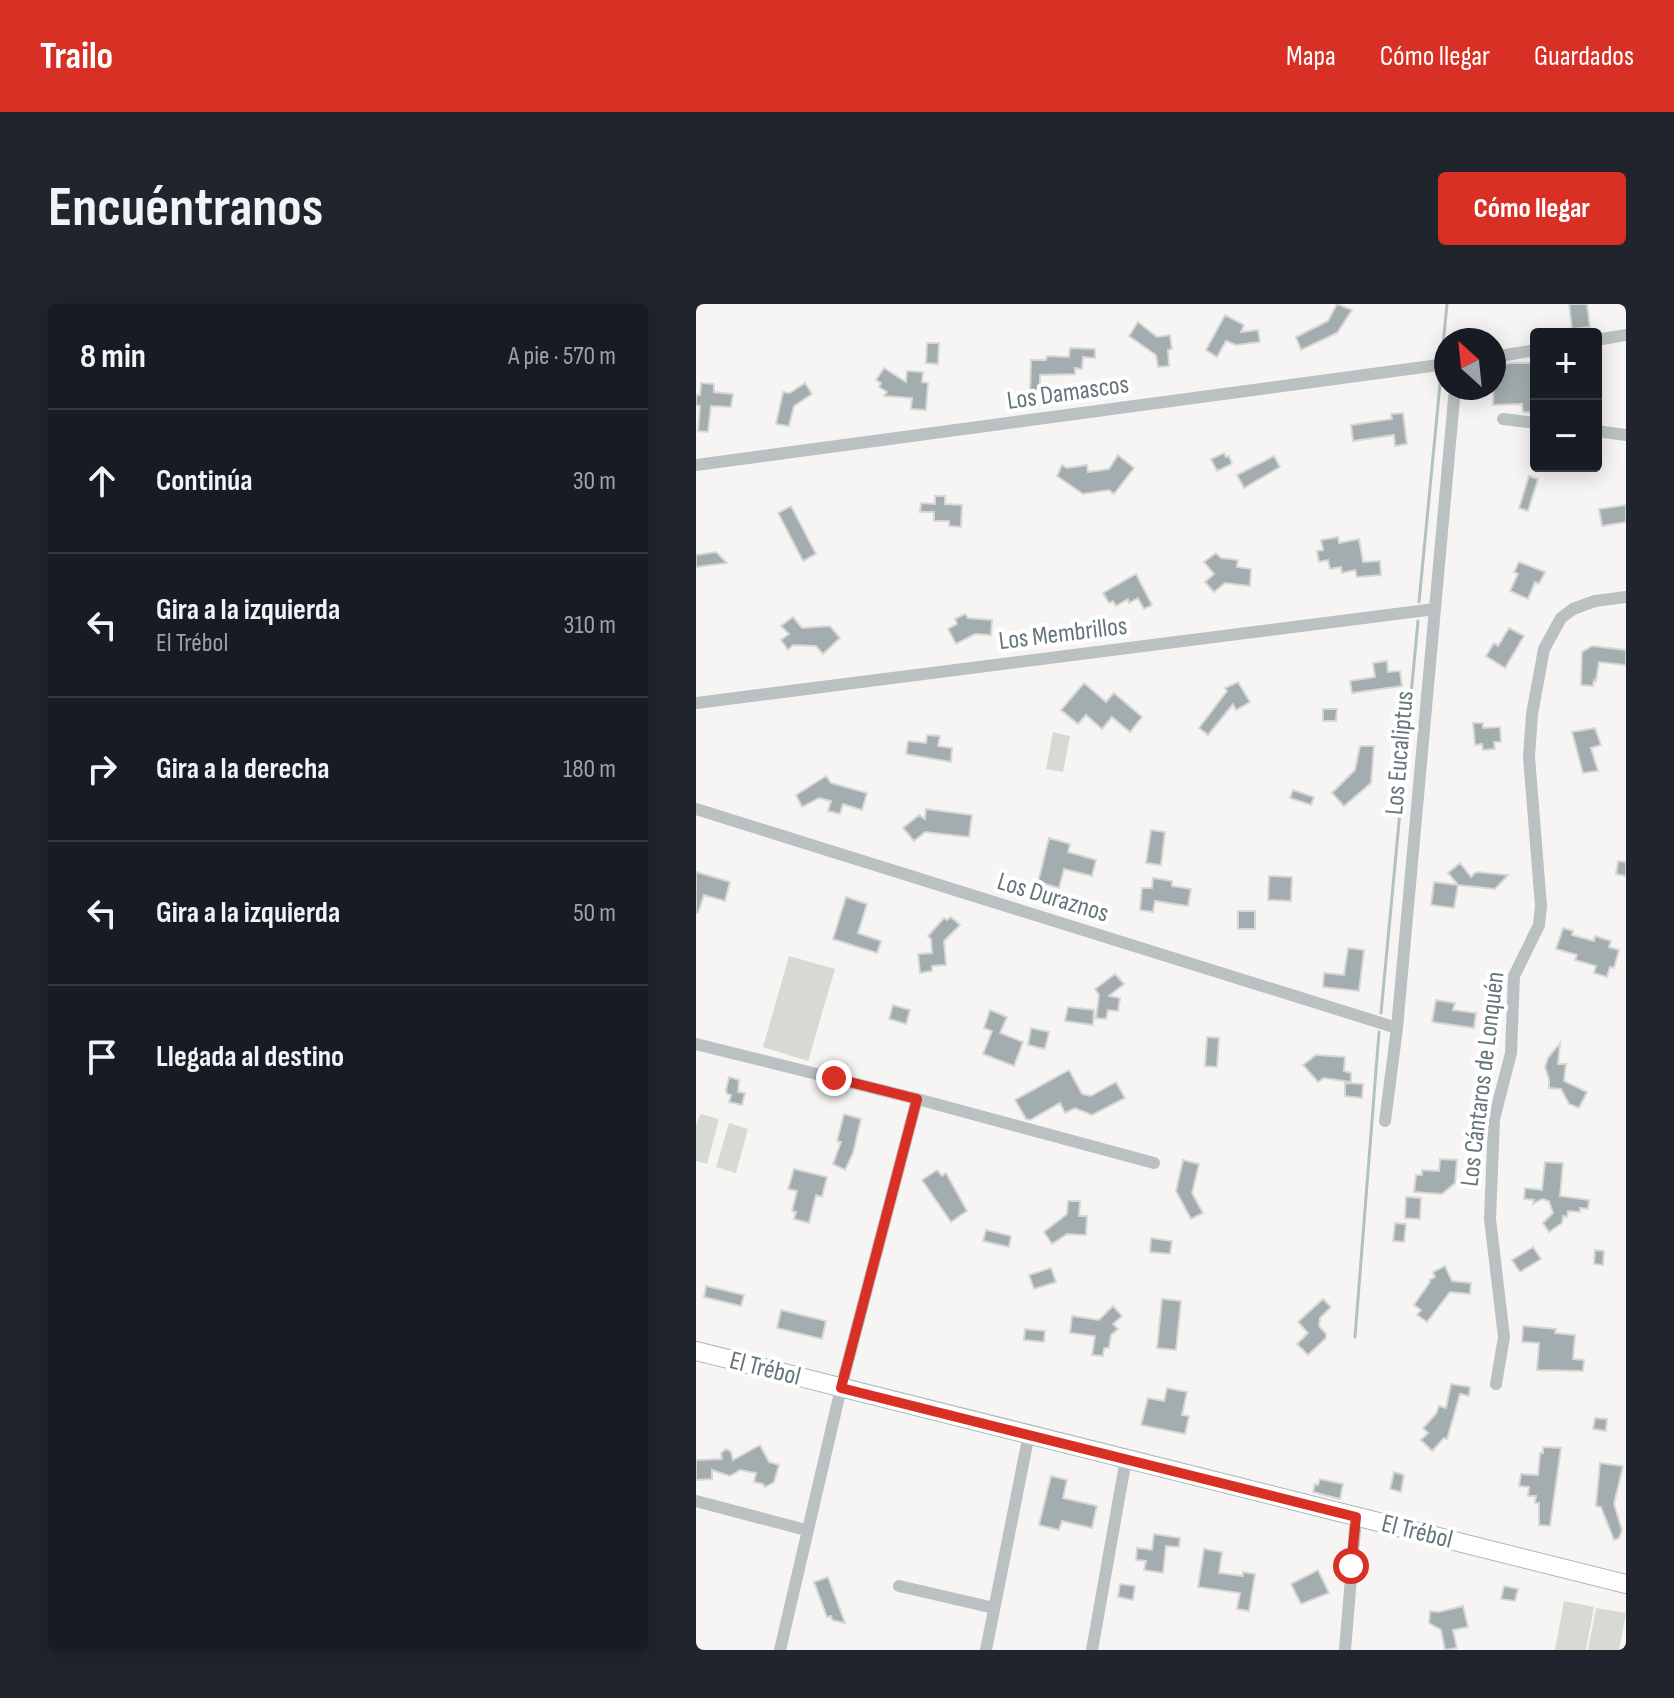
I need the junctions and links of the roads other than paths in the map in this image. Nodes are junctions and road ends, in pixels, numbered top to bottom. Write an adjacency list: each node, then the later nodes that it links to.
1 (1626, 335): 2 (street)
2 (1602, 339)
3 (1530, 351): 4 (street)
4 (1506, 355)
5 (1434, 366): 11 (street, Los Damascos)
6 (1454, 400): 13 (street, Los Eucaliptus)
7 (1503, 419): 8 (street)
8 (1530, 422)
9 (1602, 432): 10 (street)
10 (1626, 435)
11 (696, 465)
12 (1626, 597): 22 (street, Los Cántaros de Lonquén)
13 (1435, 609): 14 (street, Los Membrillos); 16 (street, Los Eucaliptus)
14 (696, 703)
15 (696, 809): 16 (street, Los Duraznos)
16 (1397, 1028): 19 (street, Los Eucaliptus)
17 (696, 1044): 18 (street)
18 (917, 1099): 20 (street); 23 (street)
19 (1385, 1121)
20 (1154, 1163)
21 (696, 1351): 23 (main road, El Trébol)
22 (1496, 1384)
23 (841, 1388): 24 (main road, El Trébol); 28 (street)
24 (1029, 1434): 25 (main road, El Trébol); 31 (street)
25 (1126, 1459): 27 (main road, El Trébol); 34 (street)
26 (696, 1501): 28 (street)
27 (1356, 1517): 29 (main road, El Trébol); 35 (street)
28 (806, 1530): 32 (street)
29 (1626, 1584)
30 (899, 1586): 31 (street)
31 (994, 1608): 33 (street)
32 (780, 1650)
33 (986, 1650)
34 (1092, 1650)
35 (1345, 1650)

